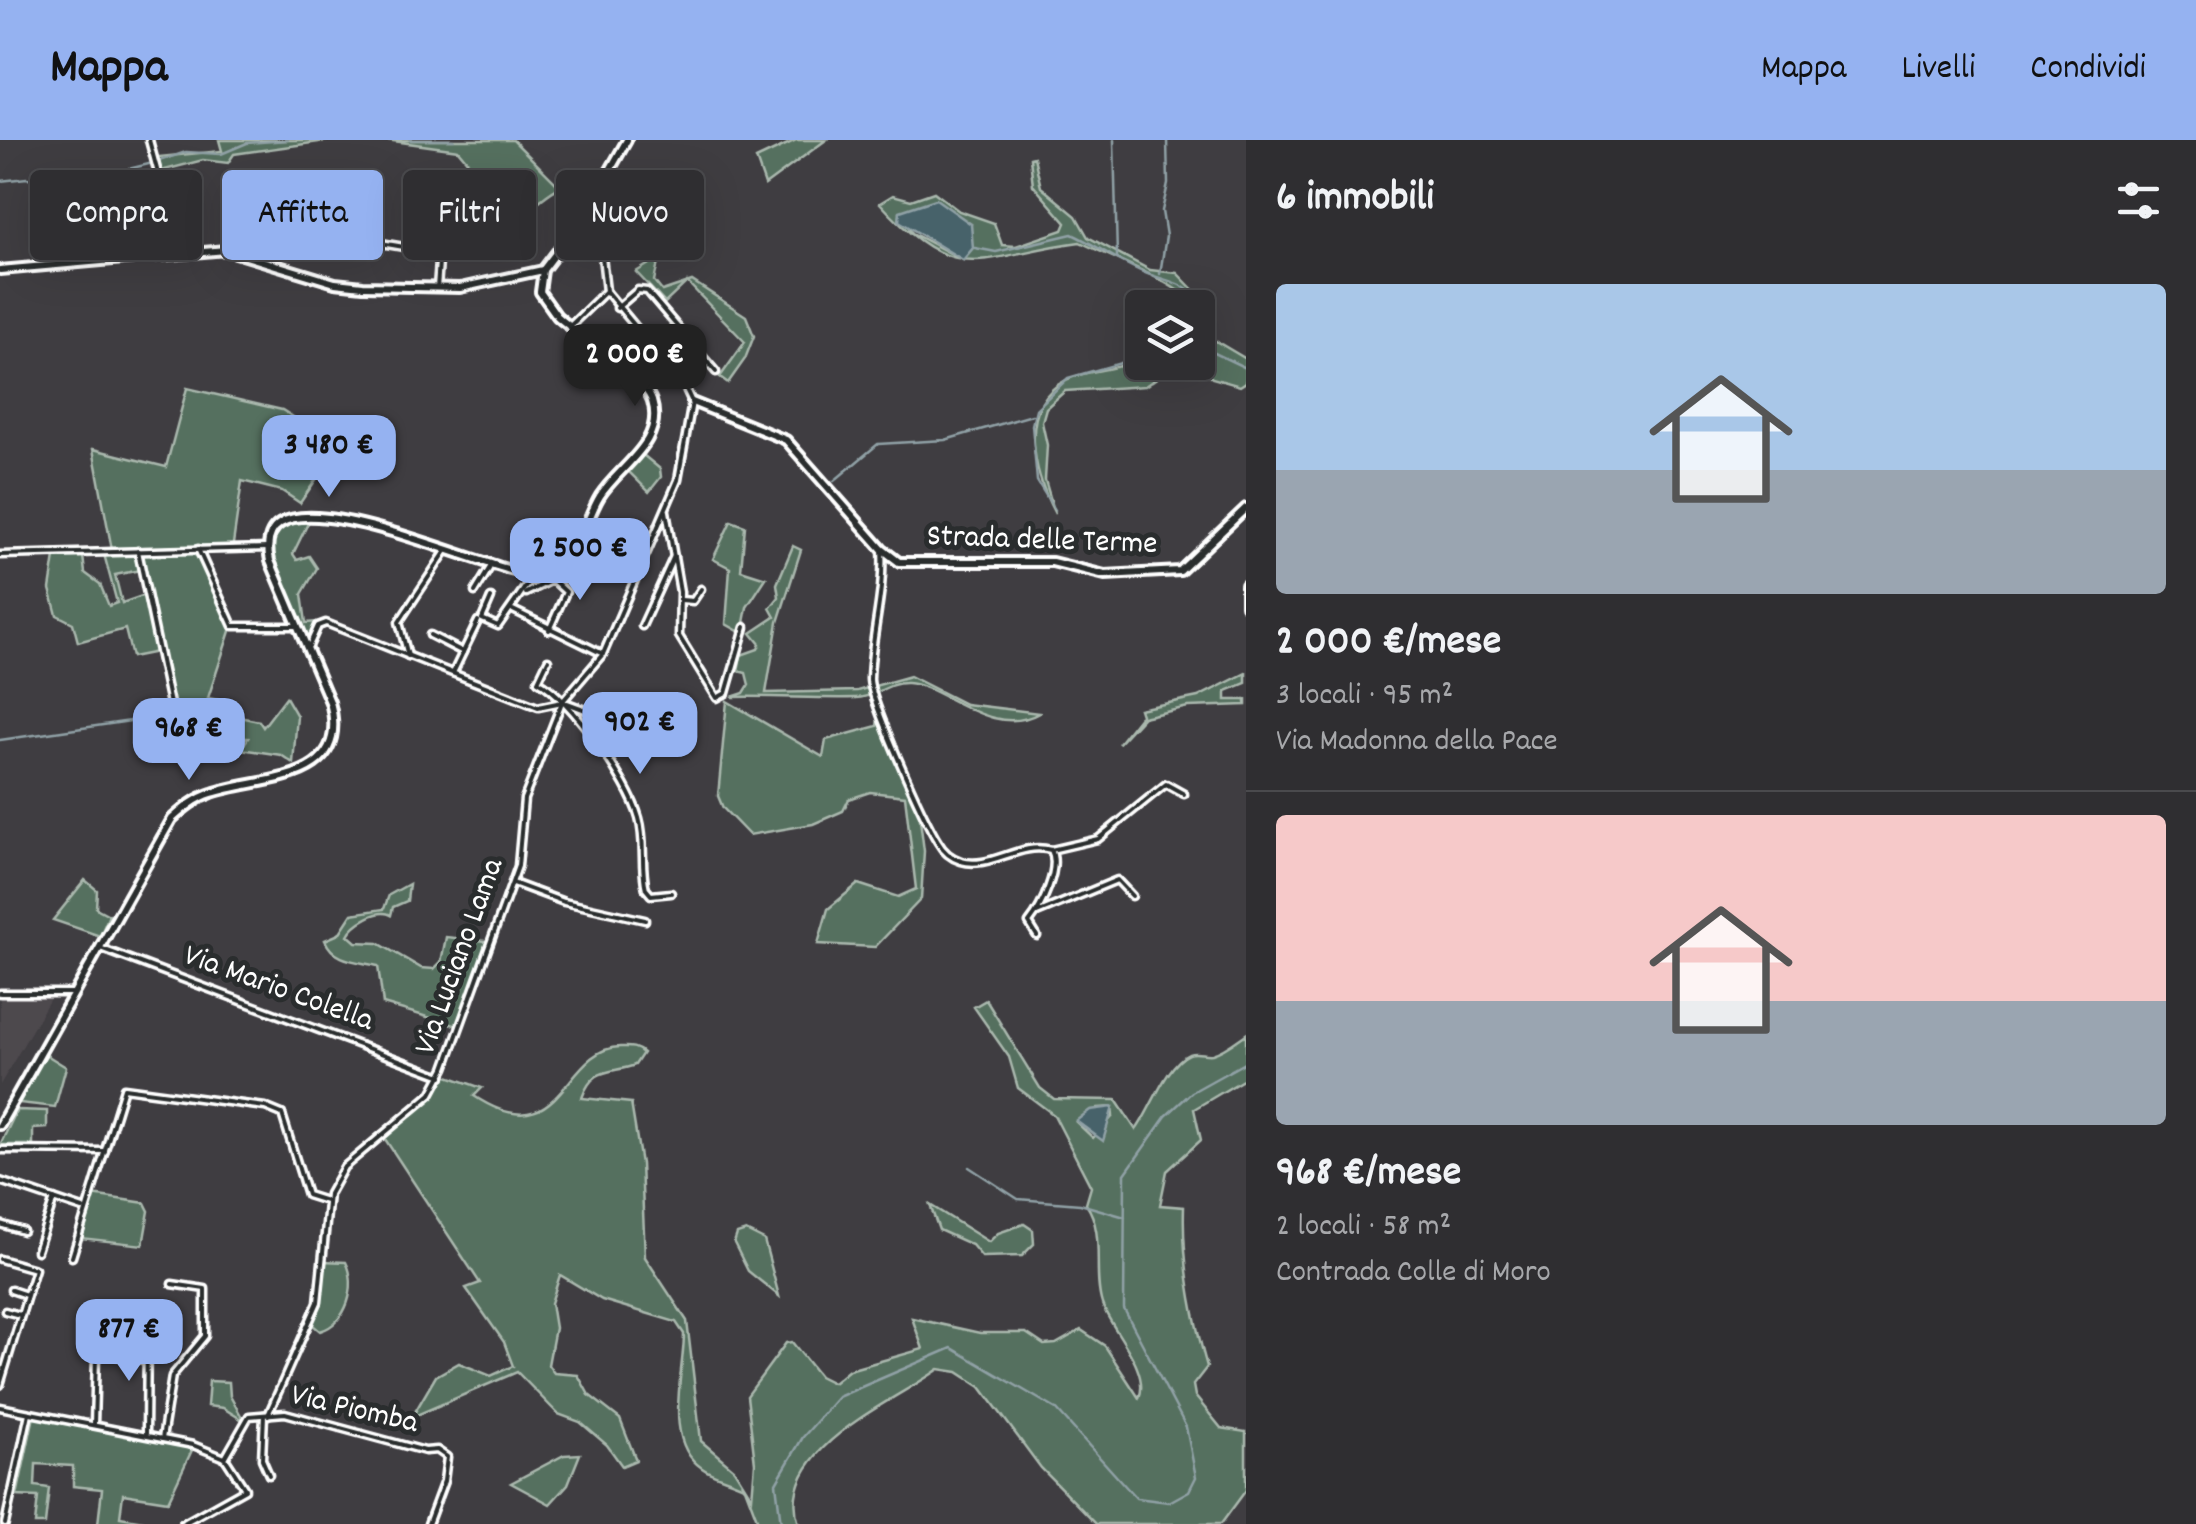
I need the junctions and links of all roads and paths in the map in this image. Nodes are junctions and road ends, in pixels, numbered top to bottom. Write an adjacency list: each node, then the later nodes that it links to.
1 (149, 140): 3 (street)
2 (627, 140): 4 (main road)
3 (157, 170)
4 (611, 170)
5 (383, 244): 12 (street)
6 (202, 253): 12 (main road)
7 (556, 254): 11 (main road)
8 (113, 260): 10 (main road)
9 (602, 260): 13 (street)
10 (0, 270)
11 (544, 270): 12 (main road); 15 (main road)
12 (437, 288)
13 (606, 291): 14 (street); 15 (street)
14 (618, 308): 16 (street); 17 (street)
15 (569, 327): 28 (main road)
16 (716, 372)
17 (692, 402): 19 (street, Via Luciano Lama); 21 (main road, Strada delle Terme)
18 (1246, 508): 21 (main road, Strada delle Terme)
19 (666, 512): 26 (street); 47 (street, Via Luciano Lama)
20 (268, 548): 22 (street); 24 (main road); 40 (main road)
21 (882, 549): 57 (street)
22 (198, 550): 23 (street); 40 (street)
23 (138, 551): 25 (street); 53 (street)
24 (446, 551): 27 (main road); 48 (street)
25 (0, 556)
26 (674, 556): 36 (street); 41 (street)
27 (492, 564): 29 (main road); 33 (street)
28 (562, 566): 29 (main road); 30 (street)
29 (533, 576): 34 (street)
30 (553, 580): 34 (street); 43 (street)
31 (1246, 585): 37 (main road)
32 (701, 589): 36 (street)
33 (476, 592)
34 (522, 595): 38 (street)
35 (491, 598): 38 (street)
36 (681, 600): 42 (street)
37 (1246, 605)
38 (512, 609): 43 (street)
39 (478, 621): 46 (street)
40 (296, 626): 45 (main road)
41 (642, 626)
42 (746, 627)
43 (549, 630): 47 (street)
44 (430, 634): 46 (street)
45 (306, 648): 48 (street); 64 (main road)
46 (464, 652): 50 (street)
47 (603, 654): 51 (street, Via Luciano Lama)
48 (408, 656): 50 (street)
49 (548, 660): 51 (street)
50 (453, 673): 51 (street)
51 (562, 702): 52 (street); 55 (street); 58 (street, Via Luciano Lama)
52 (605, 717)
53 (175, 728)
54 (608, 737): 55 (street)
55 (592, 741): 59 (street)
56 (1184, 794): 57 (street)
57 (1051, 850): 61 (street)
58 (513, 883): 62 (street); 67 (street, Via Luciano Lama)
59 (672, 893)
60 (1132, 896): 61 (street)
61 (1037, 913): 63 (street)
62 (645, 920)
63 (1037, 936)
64 (98, 947): 66 (main road); 67 (street, Via Mario Colella)
65 (0, 993): 66 (street)
66 (73, 993): 68 (main road)
67 (442, 1076): 73 (street, Via Luciano Lama)
68 (0, 1125)
69 (0, 1150): 70 (street)
70 (105, 1151): 73 (street); 74 (street)
71 (0, 1181): 72 (street)
72 (54, 1199): 74 (street); 77 (street)
73 (326, 1201): 90 (street, Via Luciano Lama)
74 (83, 1209): 78 (street)
75 (0, 1224): 76 (street)
76 (23, 1231)
77 (37, 1251)
78 (72, 1257)
79 (0, 1259): 82 (street)
80 (172, 1284): 93 (street)
81 (12, 1290): 82 (street)
82 (26, 1295): 84 (street)
83 (5, 1311): 84 (street)
84 (20, 1316): 87 (street)
85 (147, 1334): 86 (street)
86 (146, 1360): 91 (street); 92 (street)
87 (0, 1384)
88 (0, 1406): 89 (street)
89 (29, 1412): 91 (street); 96 (street)
90 (266, 1415): 94 (street, Via Piomba); 95 (street); 98 (street, Via Piomba)
91 (94, 1426): 92 (street)
92 (146, 1435): 93 (street)
93 (162, 1438): 94 (street)
94 (225, 1458): 97 (street)
95 (269, 1475)
96 (5, 1524)
97 (182, 1524)
98 (428, 1524)

